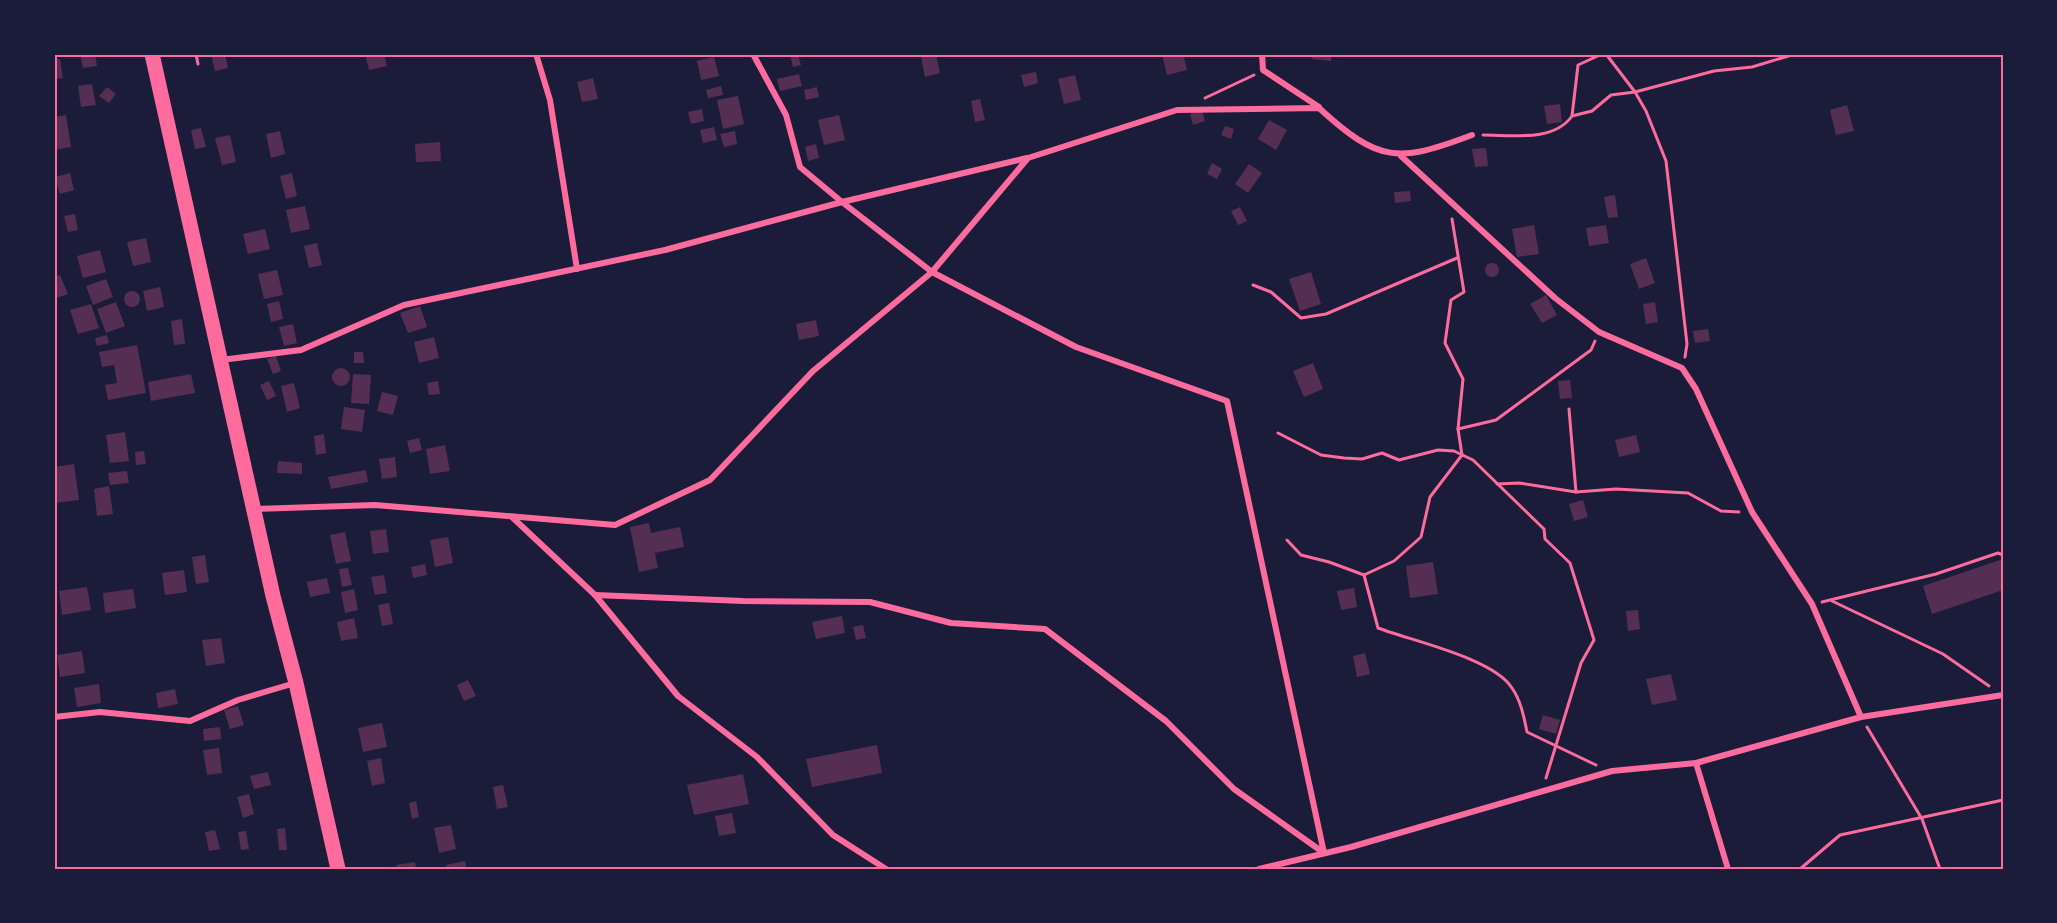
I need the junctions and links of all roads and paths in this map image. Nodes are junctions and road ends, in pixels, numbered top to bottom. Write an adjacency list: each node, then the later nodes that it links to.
1 (152, 54): 24 (main road)
2 (196, 54): 8 (path)
3 (536, 54): 20 (street)
4 (753, 54): 18 (street)
5 (1262, 54): 9 (street)
6 (1604, 54): 10 (path); 13 (path)
7 (1795, 54): 10 (path)
8 (198, 64)
9 (1263, 70): 11 (street); 12 (path)
10 (1635, 92): 13 (path); 25 (path)
11 (1319, 108): 12 (street); 15 (street)
12 (1177, 110): 16 (street)
13 (1572, 116): 14 (path)
14 (1472, 135): 15 (street)
15 (1401, 156): 17 (street)
16 (1028, 158): 18 (street); 21 (street)
17 (1450, 201): 19 (path); 23 (street)
18 (842, 202): 20 (street); 21 (street)
19 (1457, 258): 22 (path); 27 (path)
20 (577, 269): 24 (street)
21 (932, 272): 34 (street); 51 (street)
22 (1253, 285)
23 (1599, 332): 25 (street); 27 (path)
24 (220, 360): 32 (main road)
25 (1682, 368): 33 (street)
26 (1569, 409): 31 (path)
27 (1458, 429): 29 (path)
28 (1278, 433): 29 (path)
29 (1462, 455): 30 (path); 37 (path)
30 (1495, 484): 31 (path); 45 (path)
31 (1576, 492): 33 (path)
32 (255, 509): 34 (street); 41 (main road)
33 (1752, 512): 40 (street)
34 (511, 516): 38 (street)
35 (1287, 540): 37 (path)
36 (2003, 555): 39 (path)
37 (1364, 575): 45 (path)
38 (595, 595): 51 (street); 53 (street)
39 (1830, 600): 40 (path); 42 (path)
40 (1812, 604): 44 (street)
41 (297, 683): 43 (street); 52 (main road)
42 (2002, 695): 44 (street)
43 (54, 717)
44 (1861, 717): 46 (street); 50 (path)
45 (1556, 747): 47 (path); 48 (path)
46 (1696, 763): 47 (street); 55 (street)
47 (1612, 771): 48 (street)
48 (1542, 792): 51 (street)
49 (2003, 800): 50 (path)
50 (1922, 819): 56 (path); 57 (path)
51 (1324, 853): 54 (street)
52 (338, 869)
53 (886, 869)
54 (1259, 869)
55 (1728, 869)
56 (1800, 869)
57 (1940, 869)

